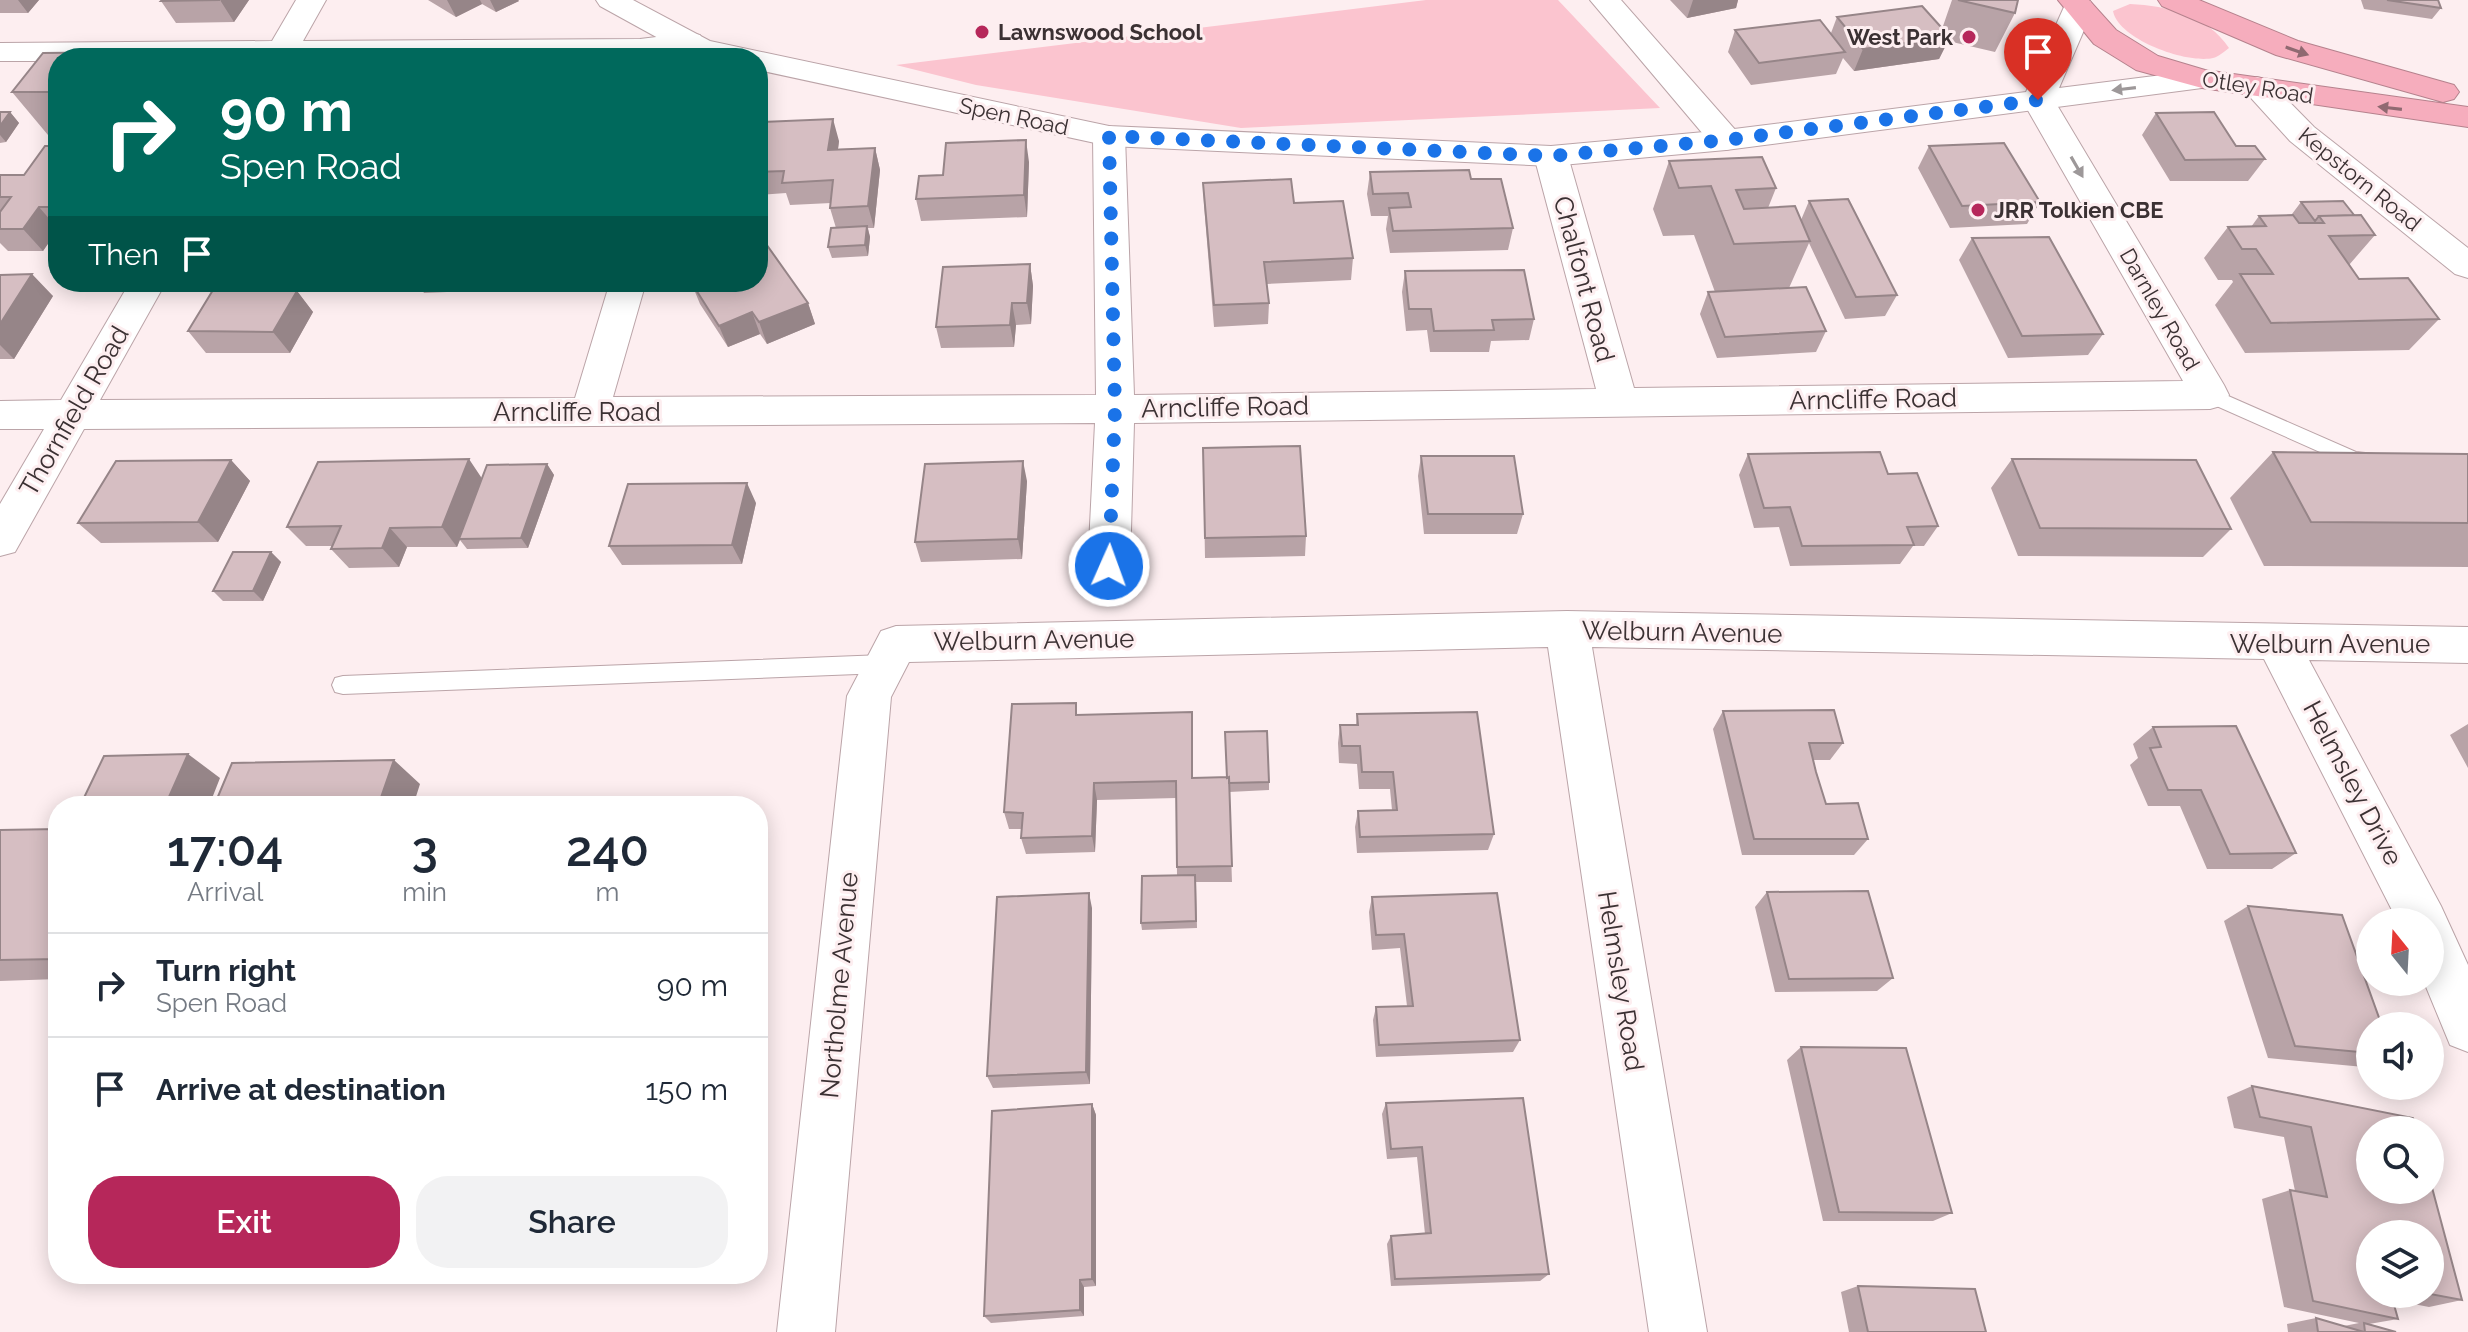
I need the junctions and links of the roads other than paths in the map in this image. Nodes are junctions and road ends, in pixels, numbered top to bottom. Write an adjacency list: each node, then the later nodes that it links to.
1 (311, 0): 7 (street)
2 (611, 0): 8 (street)
3 (1605, 0): 18 (street)
4 (2173, 0): 6 (highway, Otley Road)
5 (2083, 2): 12 (highway, Otley Road); 15 (street)
6 (2251, 34): 13 (highway); 14 (highway, Otley Road, one-way to 14)
7 (283, 48)
8 (693, 48)
9 (0, 52): 10 (street)
10 (48, 52)
11 (768, 63): 17 (street, Spen Road)
12 (2202, 79): 13 (highway, Otley Road); 15 (street, Spen Road, one-way to 15)
13 (2257, 87): 16 (highway, Otley Road, one-way to 13); 20 (street, Kepstorn Road)
14 (2468, 99)
15 (2038, 100): 18 (street, Spen Road); 23 (street, Darnley Road, one-way to 23)
16 (2468, 117)
17 (1109, 136): 19 (street, Spen Road); 25 (street)
18 (1726, 140): 19 (street, Spen Road)
19 (1551, 156): 24 (street, Chalfont Road)
20 (2468, 266)
21 (142, 292): 28 (street, Thornfield Road)
22 (625, 292): 26 (street)
23 (2210, 395): 24 (street, Arncliffe Road); 29 (lane)
24 (1618, 401): 25 (street, Arncliffe Road)
25 (1115, 409): 26 (street, Arncliffe Road); 31 (street)
26 (590, 412): 28 (street, Arncliffe Road)
27 (0, 415): 28 (street, Arncliffe Road)
28 (72, 415): 30 (street, Thornfield Road)
29 (2385, 459)
30 (0, 540)
31 (1109, 566)
32 (1567, 629): 33 (street, Welburn Avenue); 35 (street, Welburn Avenue); 41 (street, Helmsley Road)
33 (2279, 645): 34 (street, Welburn Avenue); 37 (street, Helmsley Drive)
34 (2468, 645)
35 (890, 654): 36 (lane); 40 (street, Northolme Avenue)
36 (343, 685)
37 (2417, 908)
38 (2444, 968): 39 (street)
39 (2468, 1027)
40 (806, 1332)
41 (1678, 1332)

